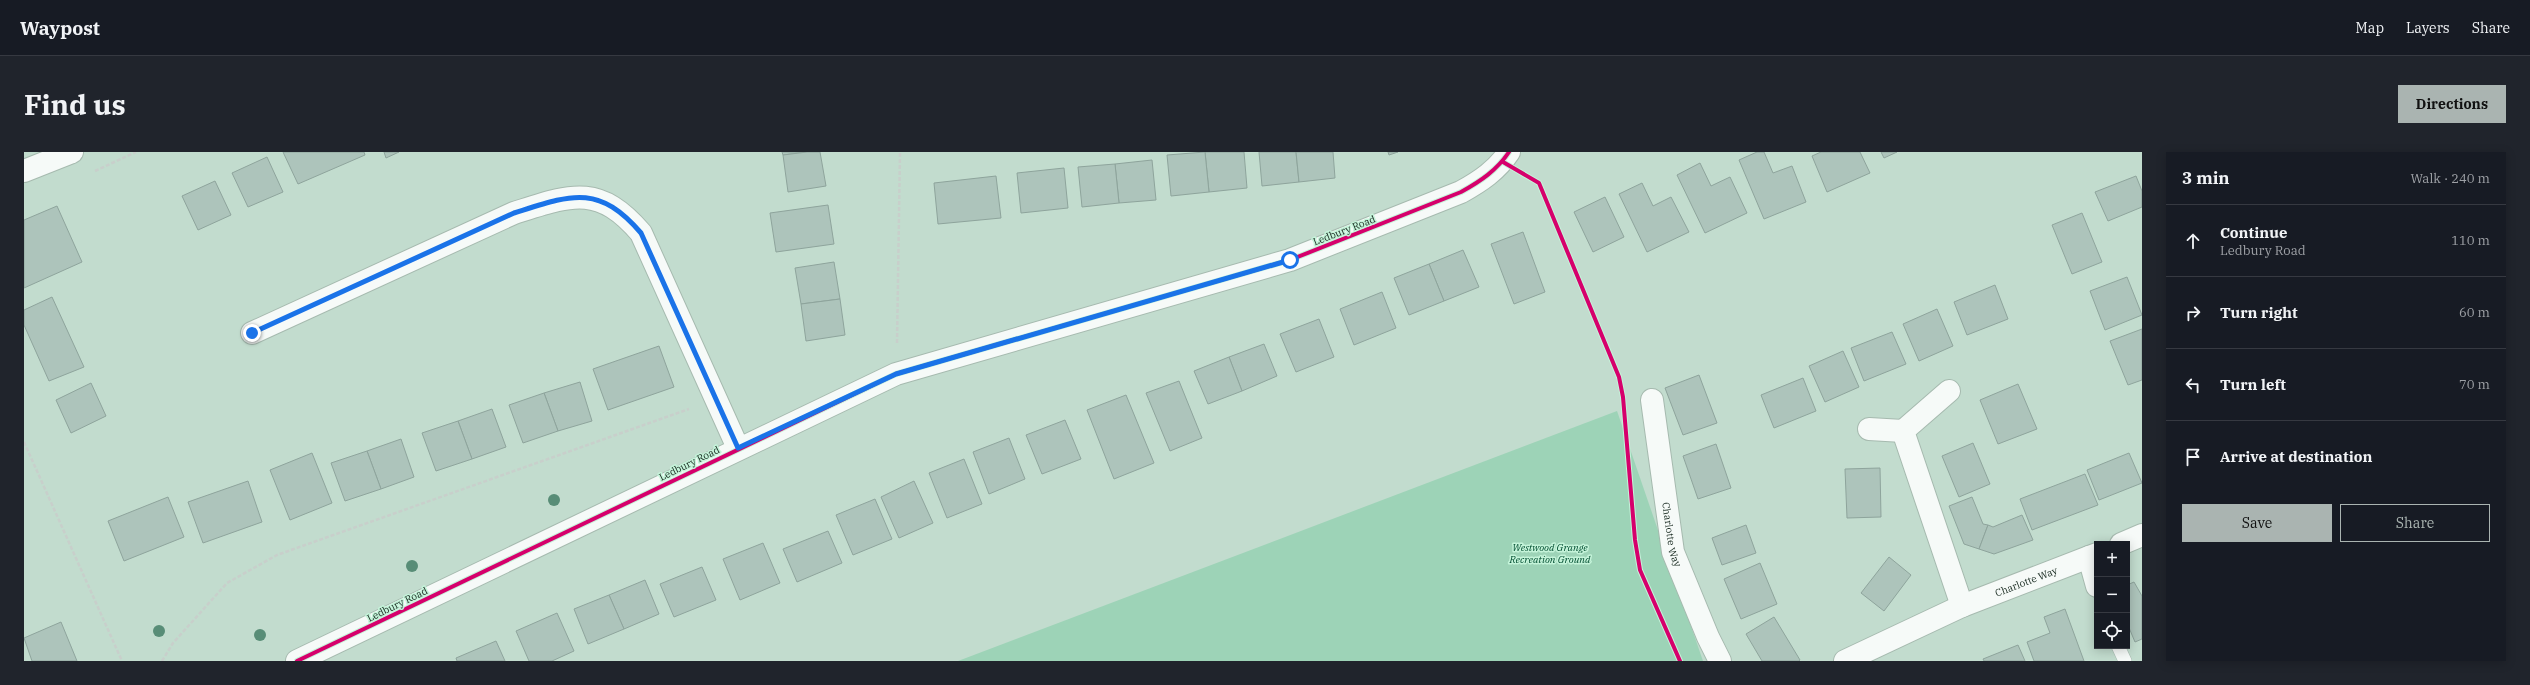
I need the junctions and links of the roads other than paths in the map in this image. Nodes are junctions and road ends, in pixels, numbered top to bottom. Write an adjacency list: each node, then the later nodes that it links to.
1 (72, 152): 3 (street)
2 (1506, 157): 9 (street, Ledbury Road)
3 (24, 171)
4 (252, 333): 9 (street)
5 (1949, 391): 8 (street)
6 (1652, 400): 17 (street, Charlotte Way)
7 (1869, 429): 8 (street)
8 (1903, 431): 14 (street)
9 (738, 448): 16 (street, Ledbury Road)
10 (2142, 535): 11 (street)
11 (2128, 541)
12 (2093, 556): 13 (street, Charlotte Way); 14 (street, Charlotte Way)
13 (2096, 577)
14 (1962, 606): 18 (street, Charlotte Way)
15 (2119, 649): 19 (lane)
16 (297, 661)
17 (1720, 661)
18 (1845, 661)
19 (2124, 661)

